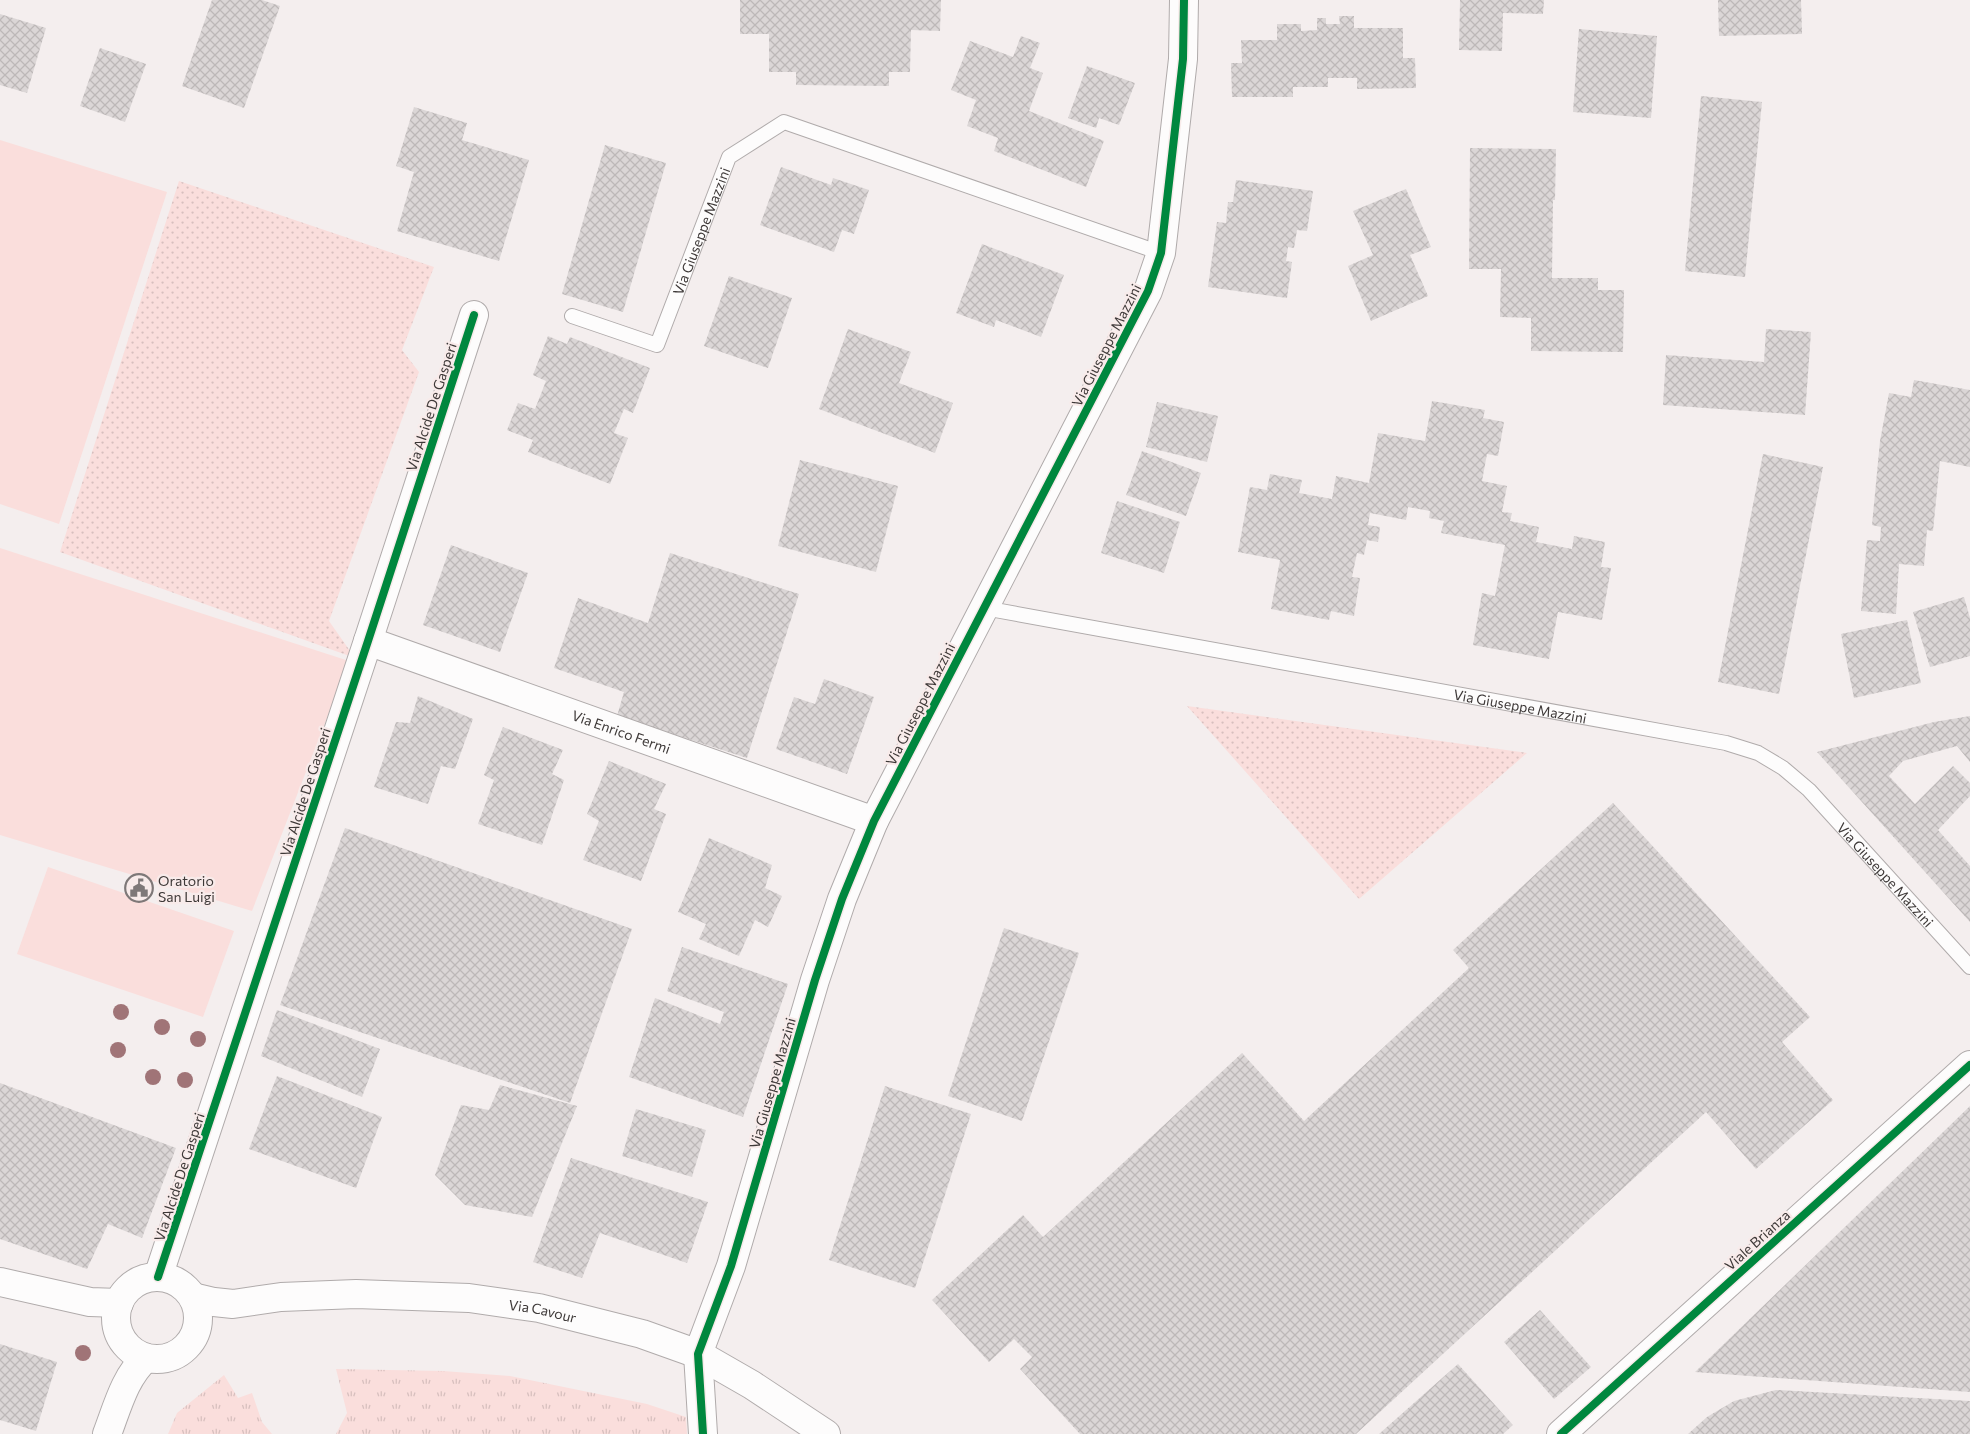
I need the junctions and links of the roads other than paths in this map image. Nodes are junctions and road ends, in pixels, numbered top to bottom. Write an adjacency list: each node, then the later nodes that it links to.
1 (1184, 0): 2 (street, Via Giuseppe Mazzini)
2 (1161, 253): 4 (lane, Via Giuseppe Mazzini); 5 (street, Via Giuseppe Mazzini)
3 (474, 315): 6 (street, Via Alcide De Gasperi)
4 (572, 316)
5 (984, 608): 7 (street, Via Giuseppe Mazzini); 8 (lane, Via Giuseppe Mazzini)
6 (368, 641): 7 (street, Via Enrico Fermi); 10 (street, Via Alcide De Gasperi)
7 (874, 821): 16 (street, Via Giuseppe Mazzini)
8 (1970, 967)
9 (1970, 1065): 21 (street, Viale Brianza)
10 (162, 1275): 12 (street); 14 (street)
11 (0, 1282): 14 (street)
12 (192, 1297): 13 (street, Via Cavour); 15 (street)
13 (233, 1304): 15 (street, Via Cavour); 16 (street, Via Cavour)
14 (118, 1310): 17 (street)
15 (198, 1323): 17 (street)
16 (698, 1354): 19 (street, Via Giuseppe Mazzini); 20 (street, Via Cavour)
17 (139, 1360): 18 (street)
18 (107, 1434)
19 (703, 1434)
20 (826, 1434)
21 (1561, 1434)

